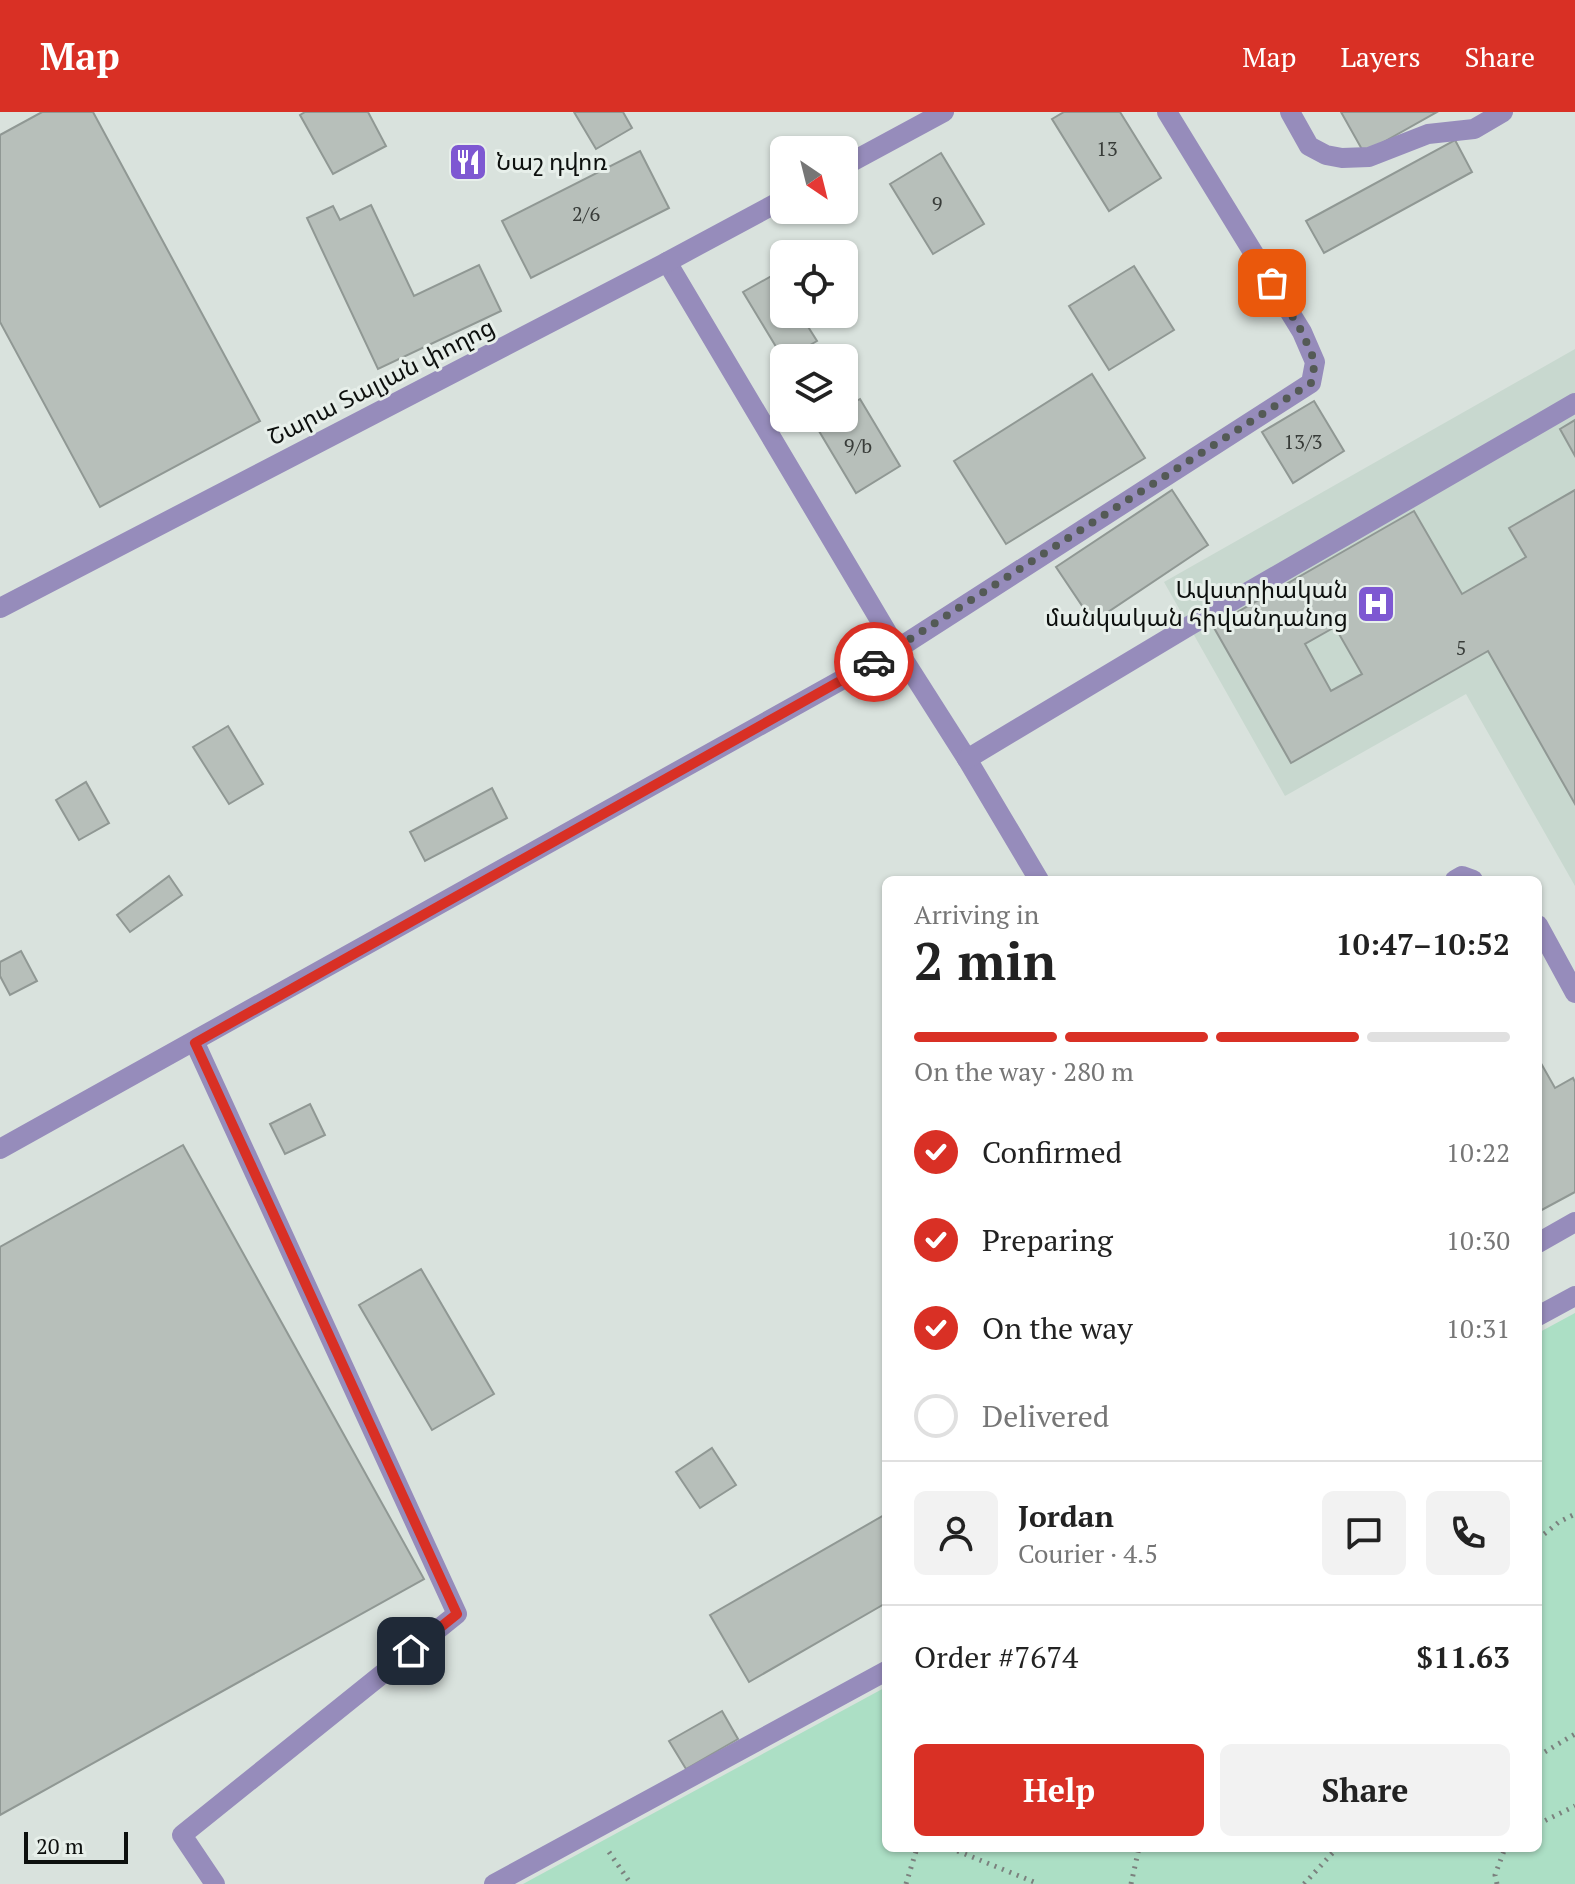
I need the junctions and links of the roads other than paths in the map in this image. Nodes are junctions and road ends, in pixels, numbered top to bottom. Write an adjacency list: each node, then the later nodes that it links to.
1 (944, 112): 5 (street)
2 (1167, 112): 10 (street)
3 (1290, 112): 4 (street)
4 (1503, 112)
5 (858, 158)
6 (770, 207): 7 (street, Շարա Տալյան փողոց)
7 (667, 262): 9 (street, Շարա Տալյան փողոց); 10 (street)
8 (1575, 403): 11 (street)
9 (0, 608)
10 (897, 649): 11 (street); 15 (street)
11 (967, 759): 12 (street)
12 (1037, 876)
13 (1542, 932): 14 (street)
14 (1575, 993)
15 (195, 1043): 16 (street); 22 (street)
16 (0, 1149)
17 (1575, 1222): 18 (street)
18 (1542, 1241)
19 (1575, 1296): 20 (street)
20 (1542, 1314)
21 (882, 1673): 23 (street)
22 (215, 1884)
23 (494, 1884)

